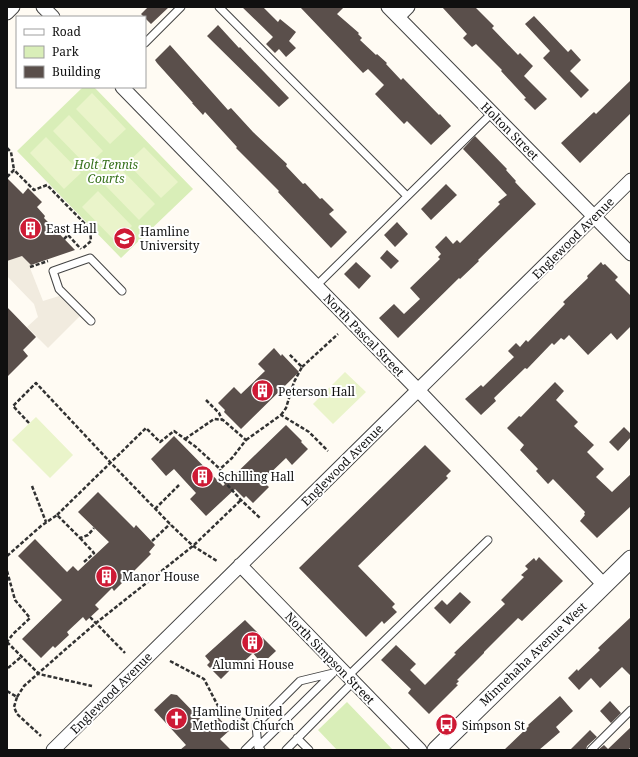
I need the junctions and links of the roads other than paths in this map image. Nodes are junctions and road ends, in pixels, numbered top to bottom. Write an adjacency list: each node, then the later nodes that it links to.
1 (13, 7): 7 (street)
2 (43, 7): 8 (street)
3 (181, 7): 10 (lane)
4 (219, 7): 14 (lane)
5 (388, 7): 9 (street, Holton Street)
6 (408, 7): 9 (street)
7 (7, 13)
8 (52, 16)
9 (398, 17): 12 (street, Holton Street)
10 (146, 42)
11 (123, 88): 17 (street, North Pascal Street)
12 (492, 113): 14 (lane); 15 (street, Holton Street)
13 (631, 180): 15 (street, Englewood Avenue)
14 (407, 196): 17 (lane)
15 (594, 217): 16 (street, Holton Street); 20 (street, Englewood Avenue)
16 (631, 254)
17 (316, 286): 20 (street, North Pascal Street)
18 (122, 291): 19 (lane)
19 (91, 321)
20 (418, 390): 23 (street, Englewood Avenue); 24 (street, North Pascal Street)
21 (488, 540): 25 (lane)
22 (631, 559): 24 (street, Minnehaha Avenue West)
23 (240, 565): 25 (street, North Simpson Street); 30 (street, Englewood Avenue)
24 (604, 585): 35 (street, Minnehaha Avenue West)
25 (343, 675): 27 (lane); 28 (lane); 29 (lane); 34 (street, North Simpson Street)
26 (631, 710): 36 (lane)
27 (257, 738): 29 (lane); 31 (lane)
28 (297, 738): 32 (lane); 33 (lane)
29 (260, 748)
30 (53, 750)
31 (244, 750)
32 (286, 750)
33 (309, 750)
34 (420, 750)
35 (436, 750)
36 (591, 750)

